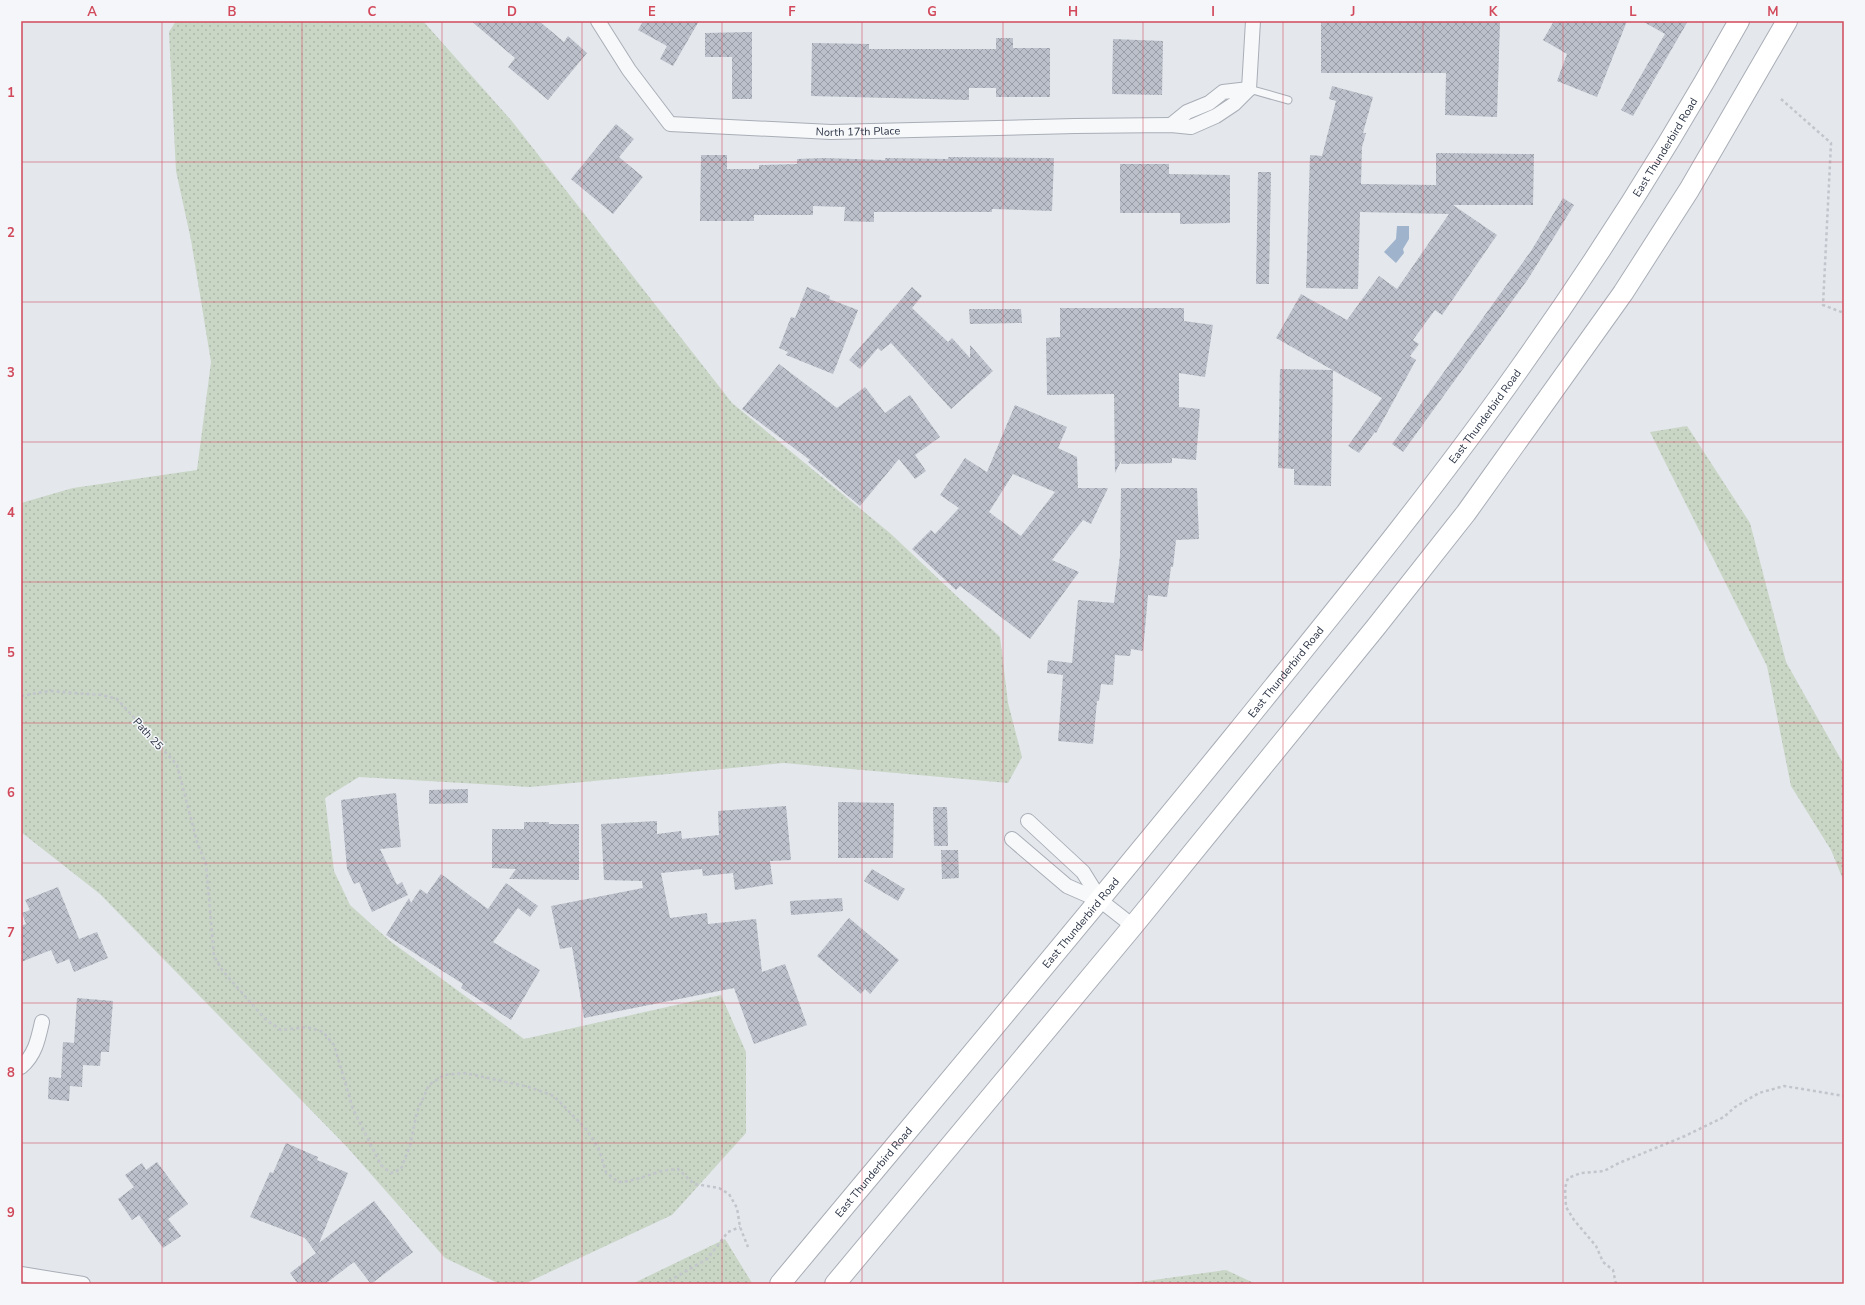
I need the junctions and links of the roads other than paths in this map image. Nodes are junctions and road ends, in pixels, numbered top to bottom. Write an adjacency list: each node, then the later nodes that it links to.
1 (598, 21): 5 (street, North 17th Place)
2 (1254, 21): 5 (street)
3 (1739, 21): 9 (main road, East Thunderbird Road)
4 (1787, 21): 10 (main road)
5 (1249, 89): 6 (lane)
6 (1288, 100)
7 (1028, 821): 9 (street)
8 (1012, 839): 9 (street)
9 (1101, 901): 10 (street); 15 (main road, East Thunderbird Road)
10 (1133, 926): 16 (main road)
11 (42, 1022): 12 (street)
12 (21, 1067)
13 (21, 1274): 14 (street)
14 (83, 1284)
15 (780, 1284)
16 (835, 1284)

